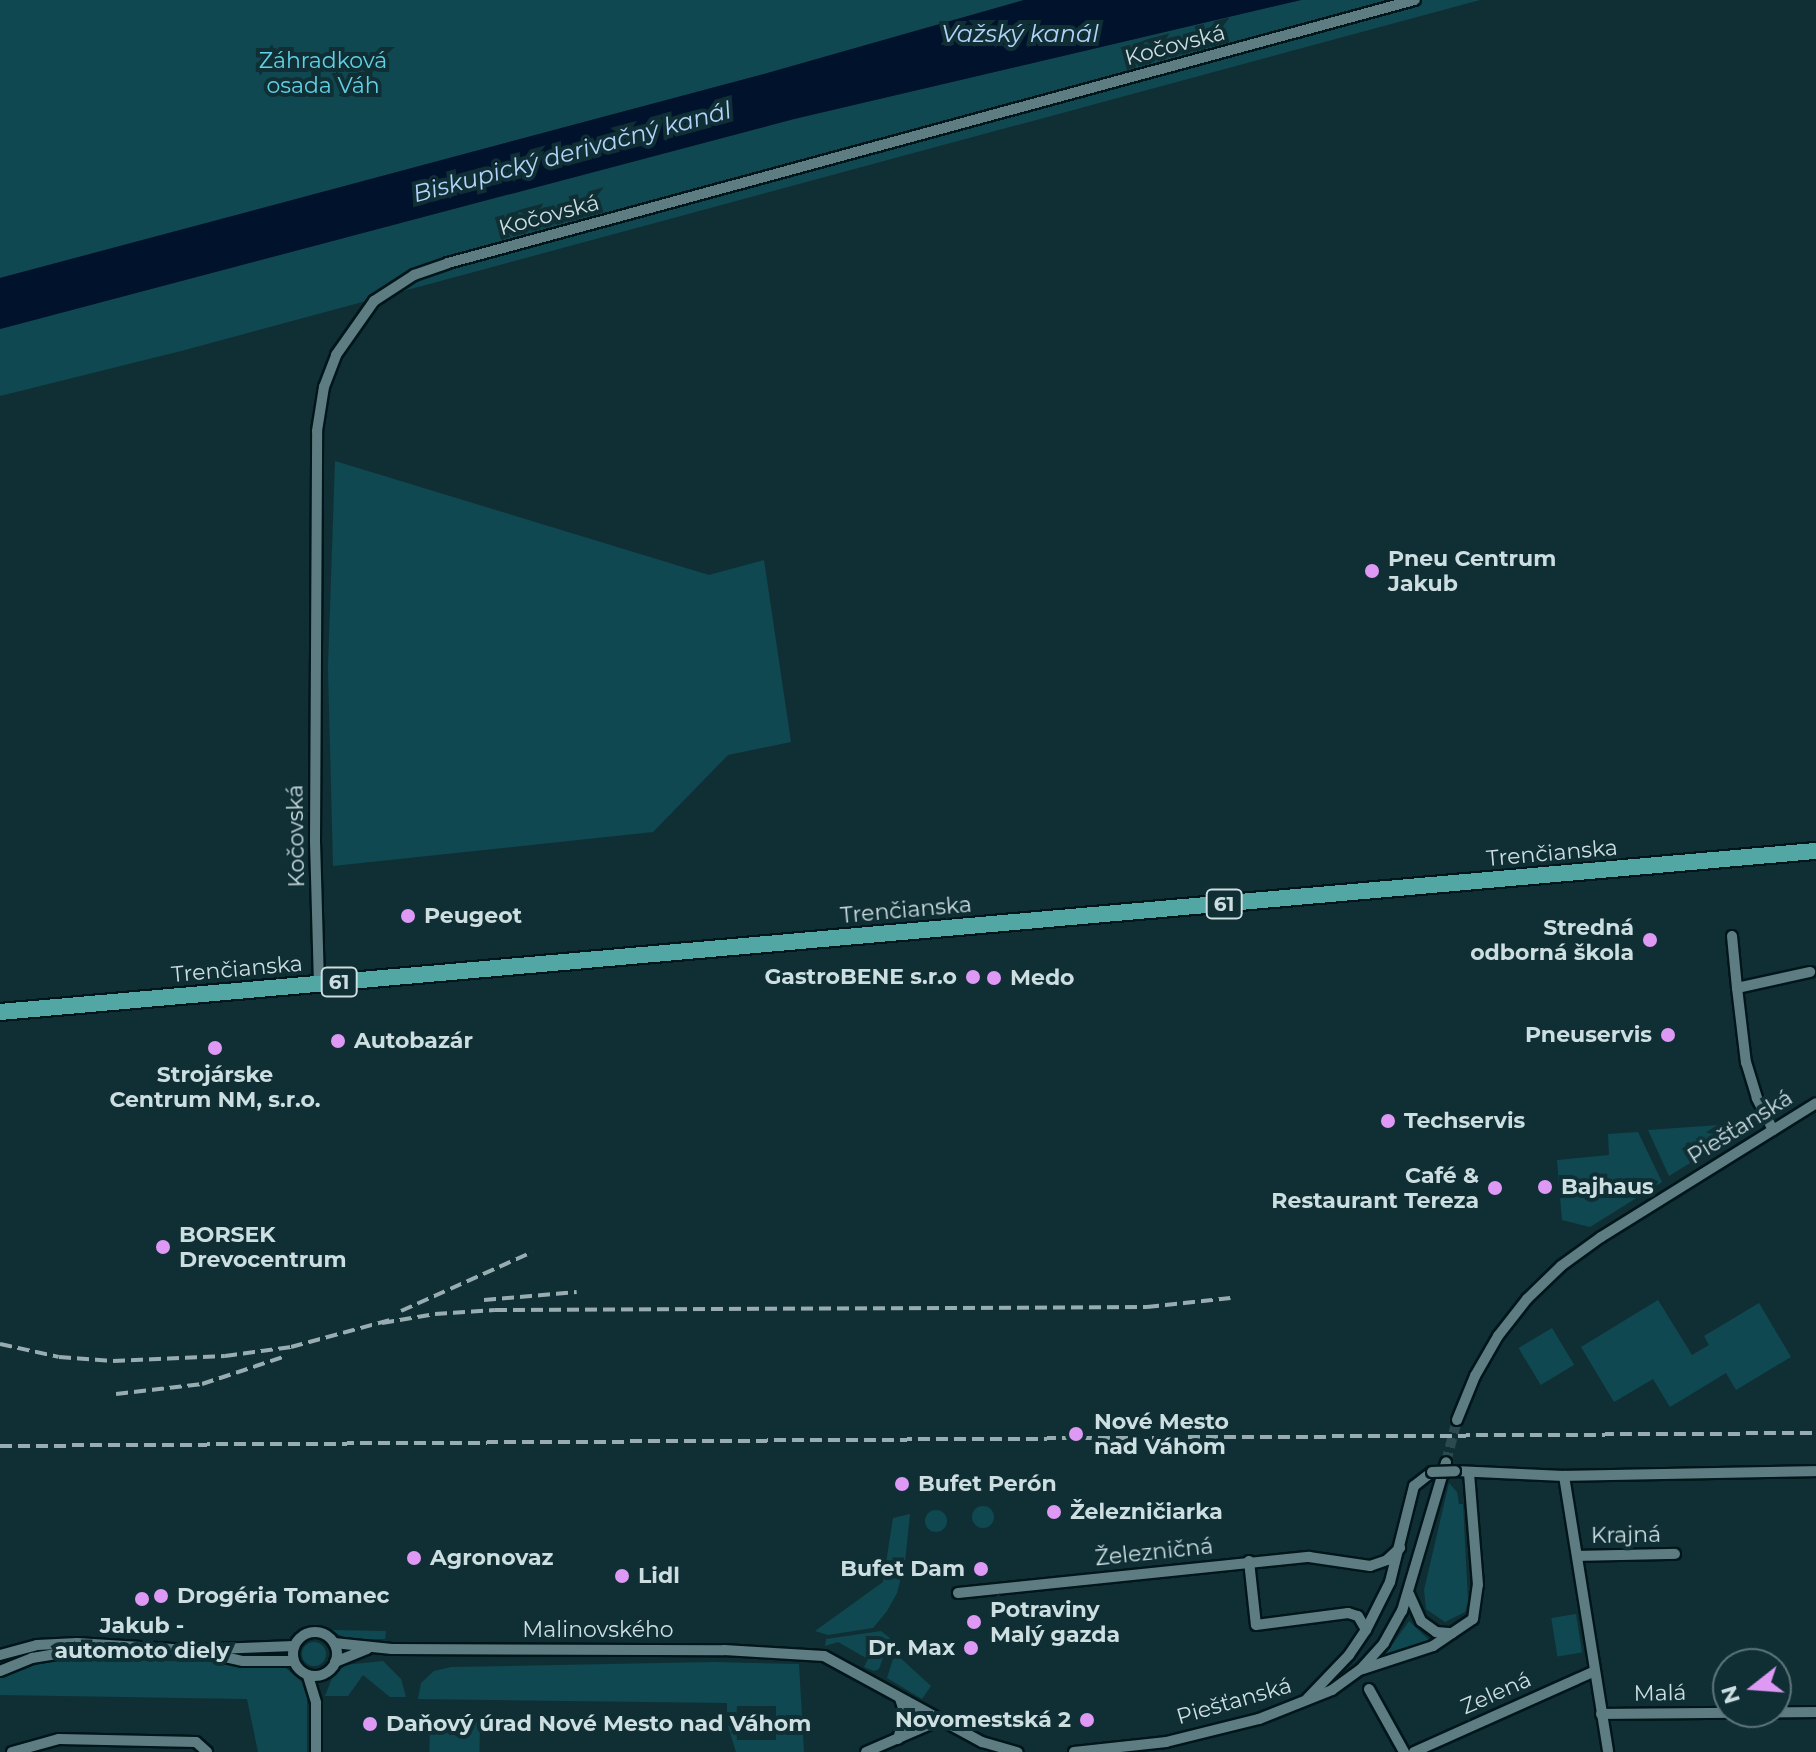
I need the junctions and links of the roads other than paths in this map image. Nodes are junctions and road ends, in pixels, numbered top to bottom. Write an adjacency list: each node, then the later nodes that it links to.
1 (1415, 0): 5 (street, Kočovská)
2 (1816, 851): 5 (main road, Trenčianska / 61)
3 (1732, 936): 6 (street)
4 (1810, 972): 6 (street)
5 (319, 984): 7 (main road, Trenčianska / 61)
6 (1737, 988): 9 (street)
7 (0, 1012)
8 (1816, 1103): 9 (street, Piešťanská)
9 (1773, 1130): 10 (street, Piešťanská)
10 (1457, 1420)
11 (1446, 1462): 20 (street, Piešťanská)
12 (1816, 1471): 14 (street)
13 (1469, 1473): 14 (street); 15 (street, bridge); 22 (street)
14 (1564, 1476): 17 (street)
15 (1400, 1548): 18 (street, Železničná); 21 (street)
16 (1675, 1554): 17 (street, Krajná)
17 (1578, 1556): 33 (street)
18 (1249, 1561): 19 (street, Železničná); 21 (street)
19 (958, 1593)
20 (1409, 1594): 22 (street); 31 (street, Piešťanská)
21 (1366, 1630): 38 (street)
22 (1452, 1633): 31 (street)
23 (334, 1643): 24 (street); 26 (street, Malinovského); 30 (street)
24 (294, 1646): 27 (street); 29 (street)
25 (101, 1647): 27 (street); 28 (street); 32 (street)
26 (371, 1648): 30 (street, Malinovského); 37 (street, Malinovského)
27 (189, 1650): 29 (street)
28 (0, 1655)
29 (293, 1661): 35 (street)
30 (335, 1662): 34 (street)
31 (1360, 1670): 38 (street, Piešťanská)
32 (0, 1671)
33 (1595, 1671): 41 (street); 53 (street, Zelená)
34 (327, 1673): 35 (street); 39 (street)
35 (308, 1676): 39 (street)
36 (1369, 1689): 52 (street)
37 (900, 1699): 42 (street); 43 (street)
38 (1306, 1701): 45 (street, Piešťanská)
39 (316, 1703): 48 (street)
40 (1816, 1712): 41 (street, Malá)
41 (1601, 1714): 54 (street)
42 (940, 1720): 43 (street); 44 (street)
43 (898, 1739): 49 (street)
44 (984, 1747): 50 (street)
45 (1169, 1747): 51 (street, Piešťanská)
46 (12, 1752): 47 (street)
47 (207, 1752)
48 (316, 1752)
49 (866, 1752)
50 (1018, 1752)
51 (1074, 1752)
52 (1404, 1752)
53 (1414, 1752)
54 (1608, 1752)

